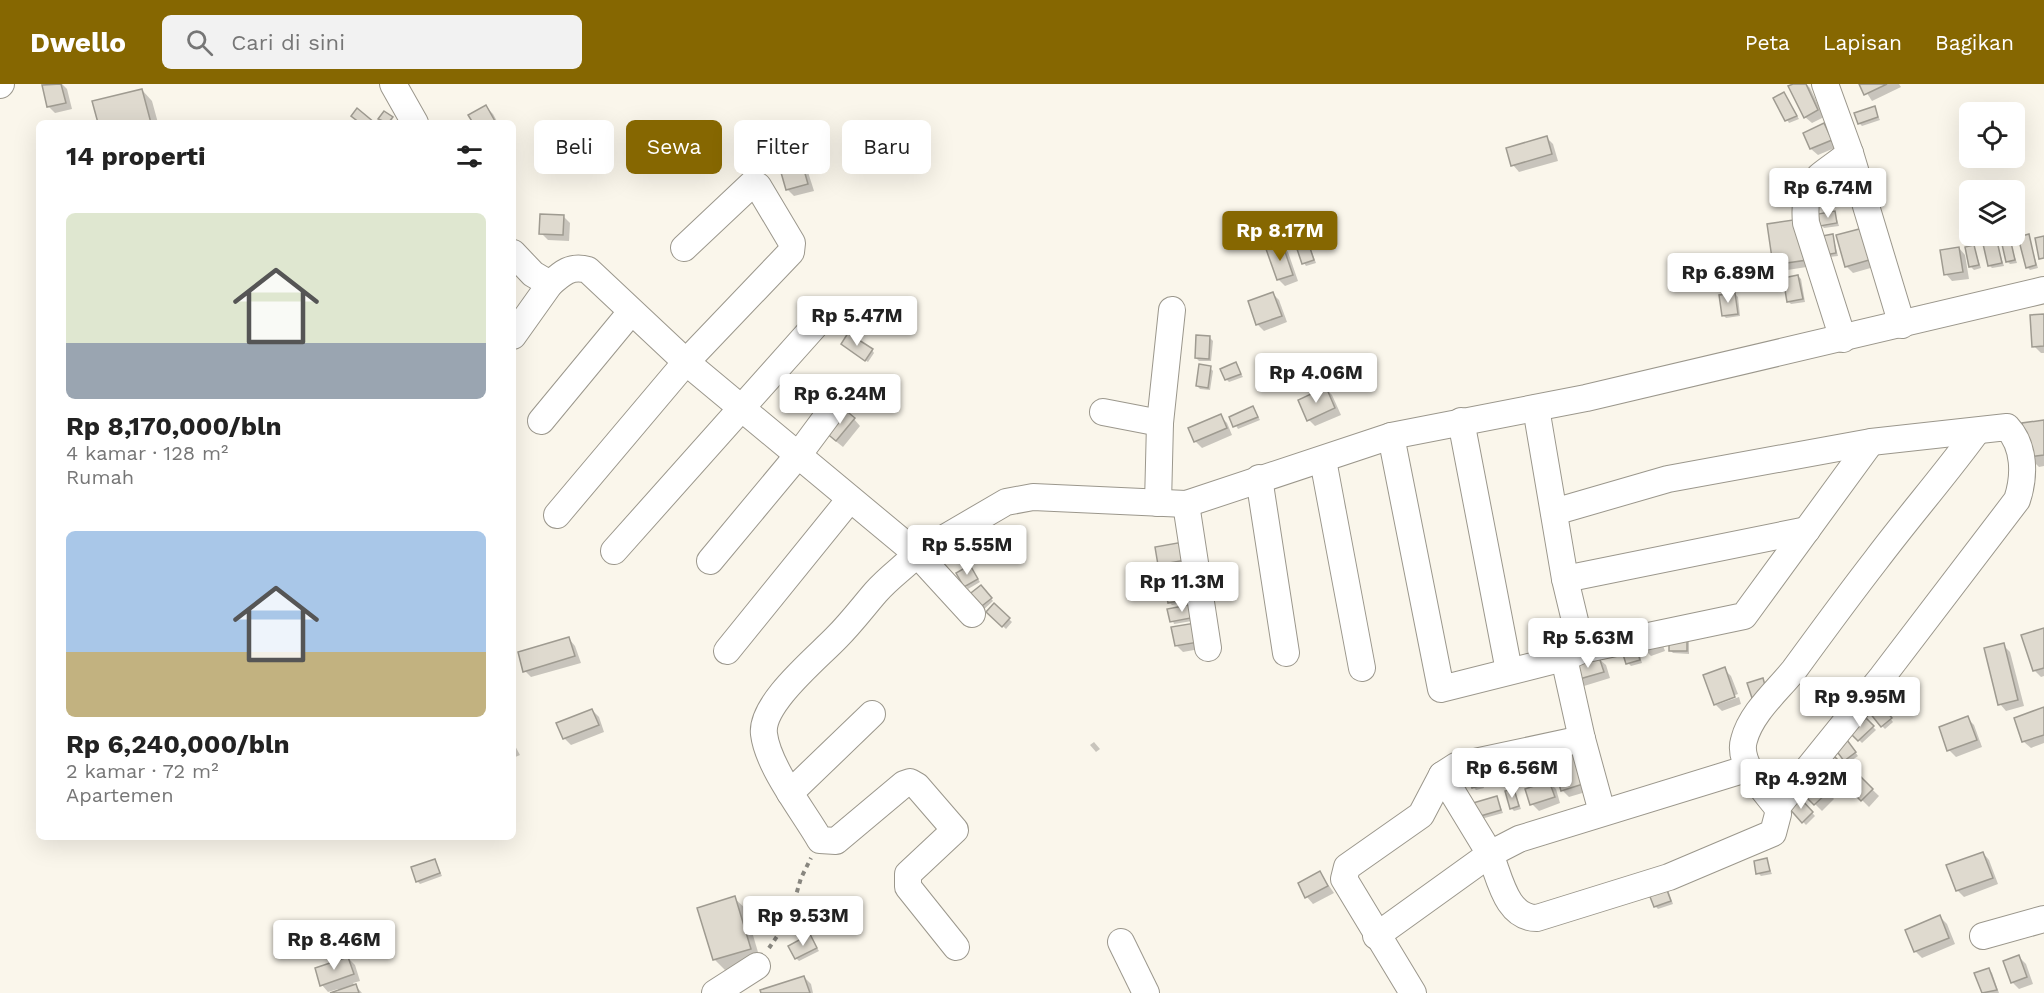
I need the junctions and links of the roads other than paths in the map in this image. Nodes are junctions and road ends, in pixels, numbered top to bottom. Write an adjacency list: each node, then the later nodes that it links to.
1 (393, 84): 3 (street)
2 (1825, 84): 4 (street)
3 (413, 120)
4 (1850, 153): 12 (street); 14 (street)
5 (684, 248): 15 (street)
6 (516, 256): 7 (street)
7 (550, 284): 10 (street); 13 (street)
8 (2044, 290): 12 (street)
9 (1172, 310): 22 (street)
10 (631, 312): 15 (street); 20 (street)
11 (820, 320): 17 (street)
12 (1902, 325): 14 (street)
13 (516, 332)
14 (1843, 339): 18 (street)
15 (686, 362): 17 (street); 33 (street)
16 (848, 388): 26 (street)
17 (741, 408): 26 (street); 35 (street)
18 (1536, 408): 21 (street); 32 (street)
19 (1103, 412): 22 (street)
20 (540, 421)
21 (1461, 421): 24 (street); 45 (street)
22 (1160, 423): 30 (street)
23 (1977, 431): 25 (street); 48 (street); 51 (street)
24 (1391, 436): 27 (street); 45 (street)
25 (1871, 442): 32 (street); 34 (street)
26 (800, 454): 29 (street); 37 (street)
27 (1323, 460): 28 (street); 44 (street)
28 (1259, 478): 31 (street); 42 (street)
29 (850, 499): 36 (street); 41 (street)
30 (1158, 503): 31 (street); 36 (street)
31 (1186, 504): 40 (street)
32 (1554, 512): 38 (street)
33 (557, 516)
34 (1807, 530): 38 (street); 43 (street)
35 (614, 551)
36 (917, 554): 39 (street); 50 (street)
37 (710, 561)
38 (1565, 579): 43 (street)
39 (972, 614)
40 (1208, 648)
41 (727, 651)
42 (1286, 653)
43 (1573, 654): 45 (street); 47 (street)
44 (1362, 668)
45 (1509, 671)
46 (872, 714): 50 (street)
47 (1582, 739): 49 (street); 52 (street)
48 (1749, 768): 51 (street); 52 (street)
49 (1442, 775): 53 (street); 55 (street)
50 (790, 793): 58 (street)
51 (1777, 807): 53 (street)
52 (1602, 812): 53 (street)
53 (1490, 854): 55 (street)
54 (2044, 920): 56 (street)
55 (1376, 936): 62 (street)
56 (1983, 936)
57 (1121, 942): 61 (street)
58 (956, 947)
59 (757, 966): 60 (street)
60 (715, 993)
61 (1146, 993)
62 (1413, 993)

